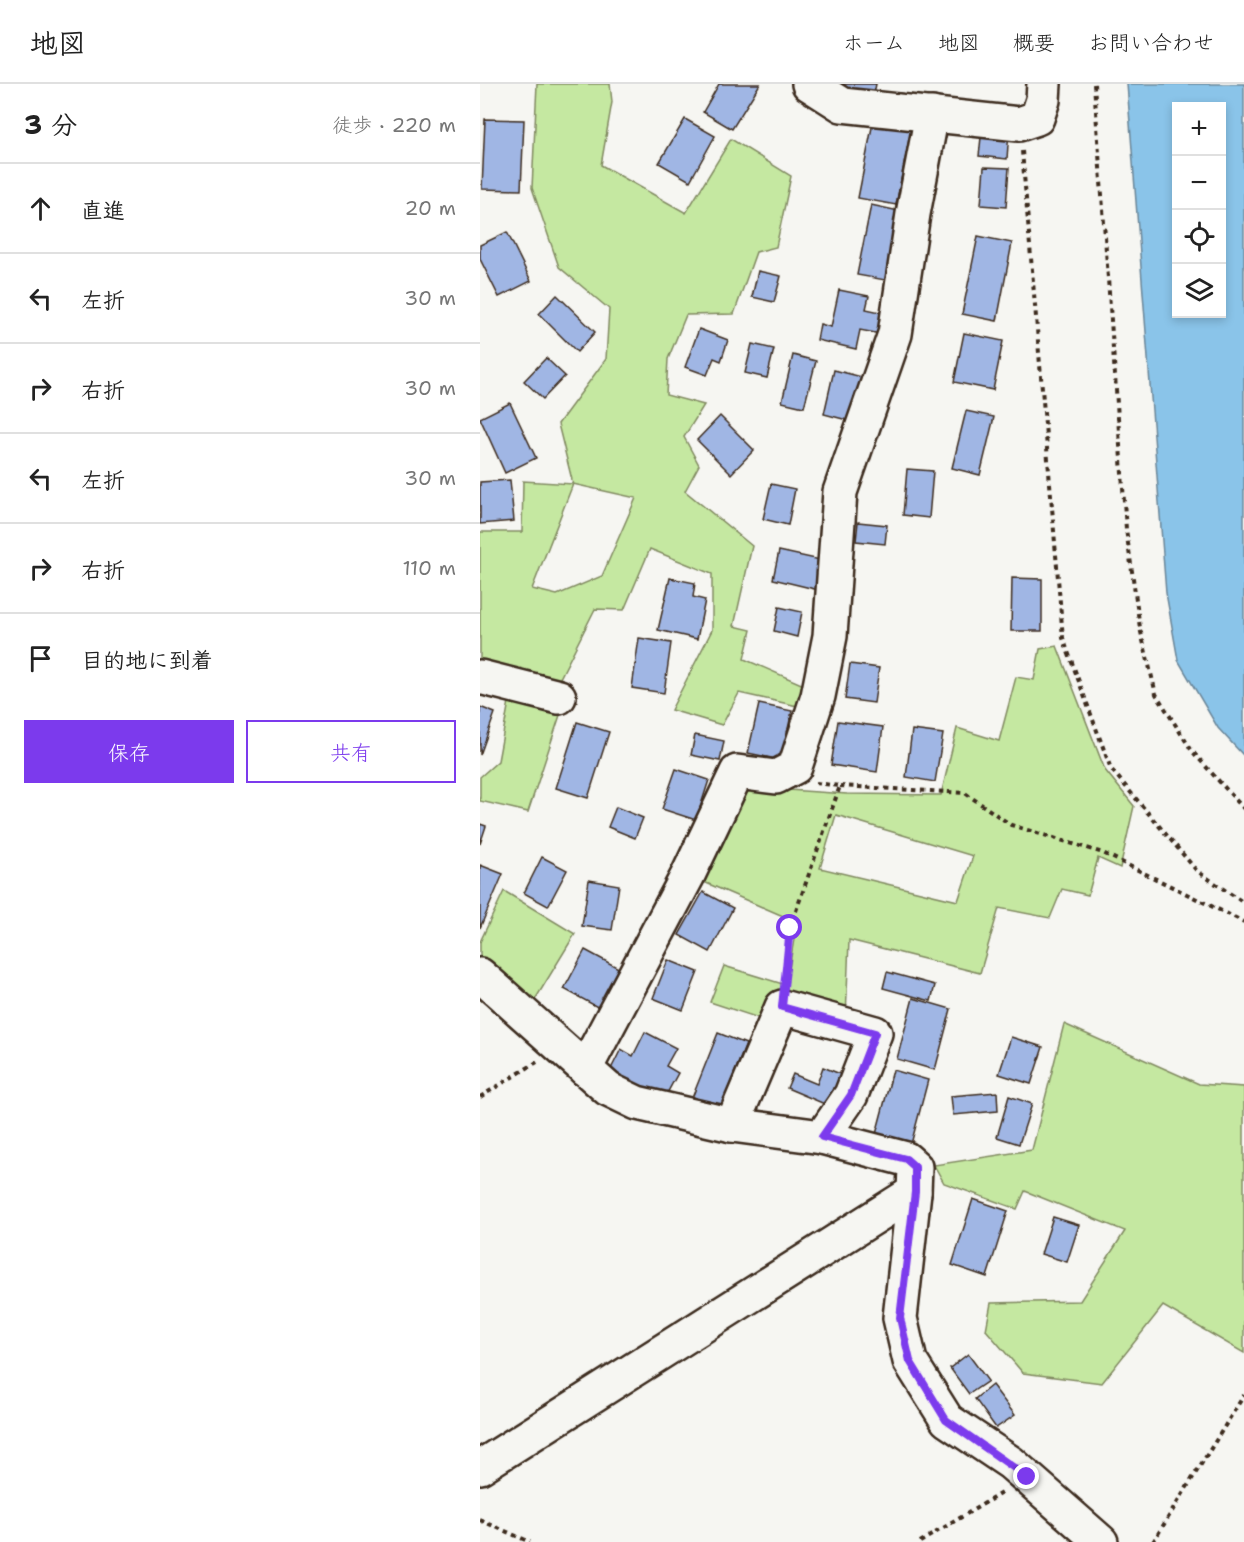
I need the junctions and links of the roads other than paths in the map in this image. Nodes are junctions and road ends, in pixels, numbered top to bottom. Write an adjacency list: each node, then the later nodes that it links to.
1 (808, 84): 3 (street)
2 (1044, 84): 3 (street)
3 (932, 114): 7 (street)
4 (480, 676): 5 (street)
5 (559, 697)
6 (480, 975): 7 (street)
7 (585, 1069): 8 (street)
8 (732, 1125): 9 (street); 9 (street)
9 (822, 1137): 10 (street)
10 (915, 1192): 11 (street); 12 (street)
11 (480, 1467)
12 (1101, 1542)

